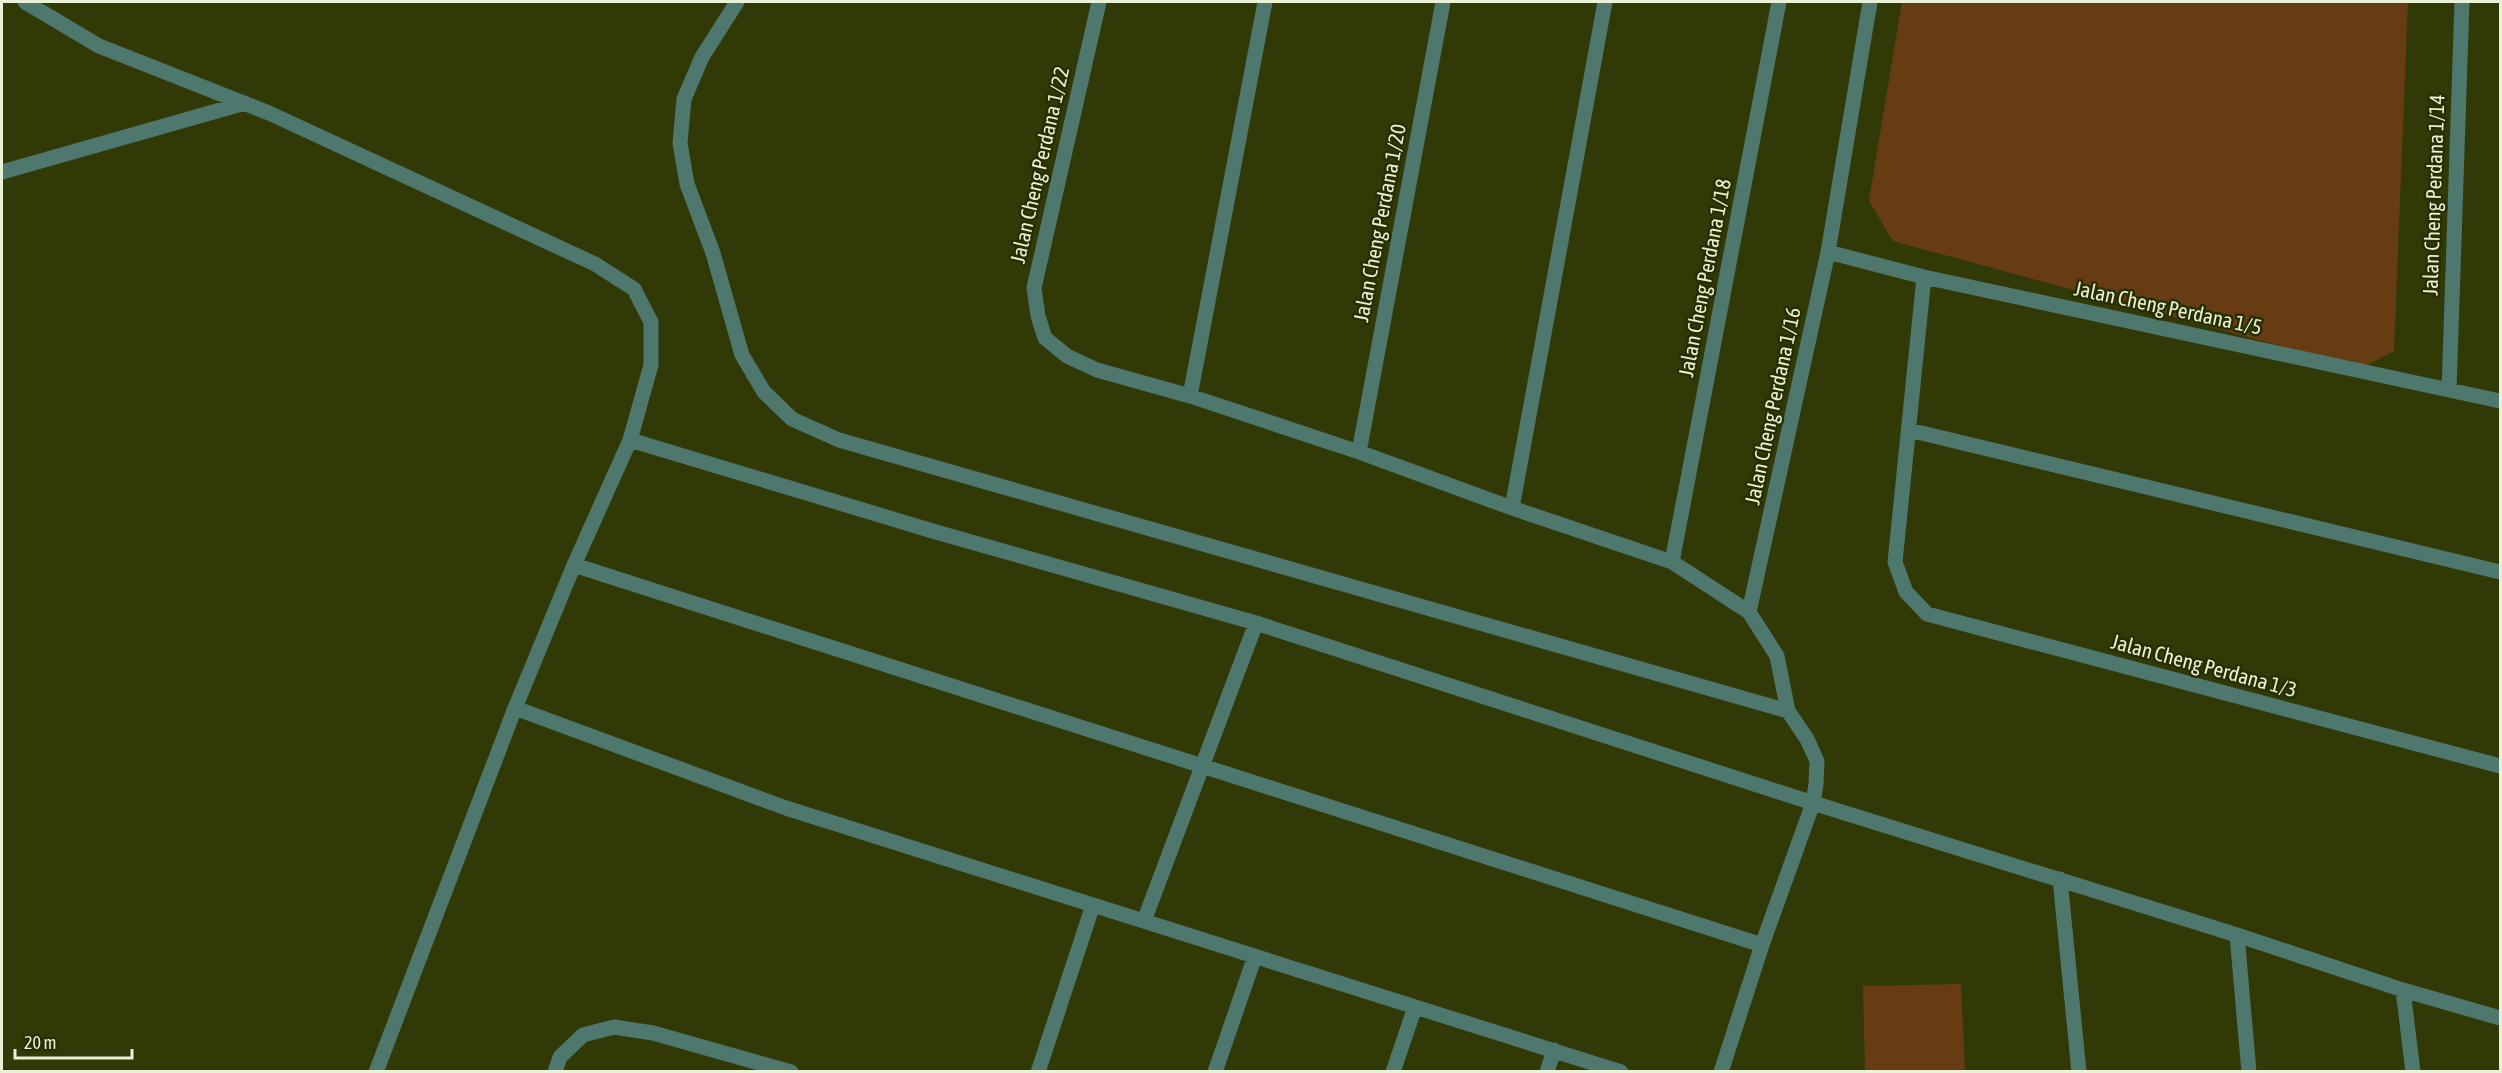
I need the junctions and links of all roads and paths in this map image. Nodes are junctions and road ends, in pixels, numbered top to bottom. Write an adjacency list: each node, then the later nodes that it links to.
1 (25, 2): 10 (street)
2 (736, 2): 27 (street)
3 (1099, 2): 15 (street, Jalan Cheng Perdana 1/22)
4 (1265, 2): 15 (street)
5 (1443, 2): 19 (street, Jalan Cheng Perdana 1/20)
6 (1605, 2): 20 (street)
7 (1779, 2): 21 (street, Jalan Cheng Perdana 1/18)
8 (1870, 2): 12 (street, Jalan Cheng Perdana 1/16)
9 (2462, 2): 14 (street, Jalan Cheng Perdana 1/14)
10 (245, 103): 11 (street); 18 (street)
11 (2, 172)
12 (1828, 252): 13 (street, Jalan Cheng Perdana 1/5); 24 (street, Jalan Cheng Perdana 1/16)
13 (1924, 277): 14 (street, Jalan Cheng Perdana 1/5); 17 (street)
14 (2449, 390): 16 (street, Jalan Cheng Perdana 1/5)
15 (1191, 396): 19 (street)
16 (2500, 401)
17 (1909, 430): 23 (street); 29 (street, Jalan Cheng Perdana 1/3)
18 (630, 440): 22 (street); 25 (street)
19 (1359, 452): 20 (street)
20 (1512, 508): 21 (street)
21 (1672, 562): 24 (street)
22 (574, 566): 26 (street); 28 (street)
23 (2500, 572)
24 (1749, 612): 27 (street)
25 (1256, 623): 28 (street); 30 (street)
26 (515, 708): 32 (street); 41 (street)
27 (1788, 711): 30 (street)
28 (1202, 766): 33 (street); 35 (street)
29 (2500, 766)
30 (1813, 803): 31 (street); 35 (street)
31 (2060, 879): 34 (street); 50 (street)
32 (1093, 906): 33 (street); 44 (street)
33 (1143, 921): 36 (street)
34 (2238, 935): 37 (street); 51 (street)
35 (1762, 945): 49 (street)
36 (1255, 956): 38 (street); 45 (street)
37 (2403, 990): 39 (street); 52 (street)
38 (1415, 1007): 40 (street); 46 (street)
39 (2500, 1018)
40 (1554, 1050): 47 (street); 48 (street)
41 (376, 1071)
42 (555, 1071): 43 (street)
43 (791, 1071)
44 (1038, 1071)
45 (1215, 1071)
46 (1393, 1071)
47 (1547, 1071)
48 (1622, 1071)
49 (1721, 1071)
50 (2079, 1071)
51 (2249, 1071)
52 (2413, 1071)

